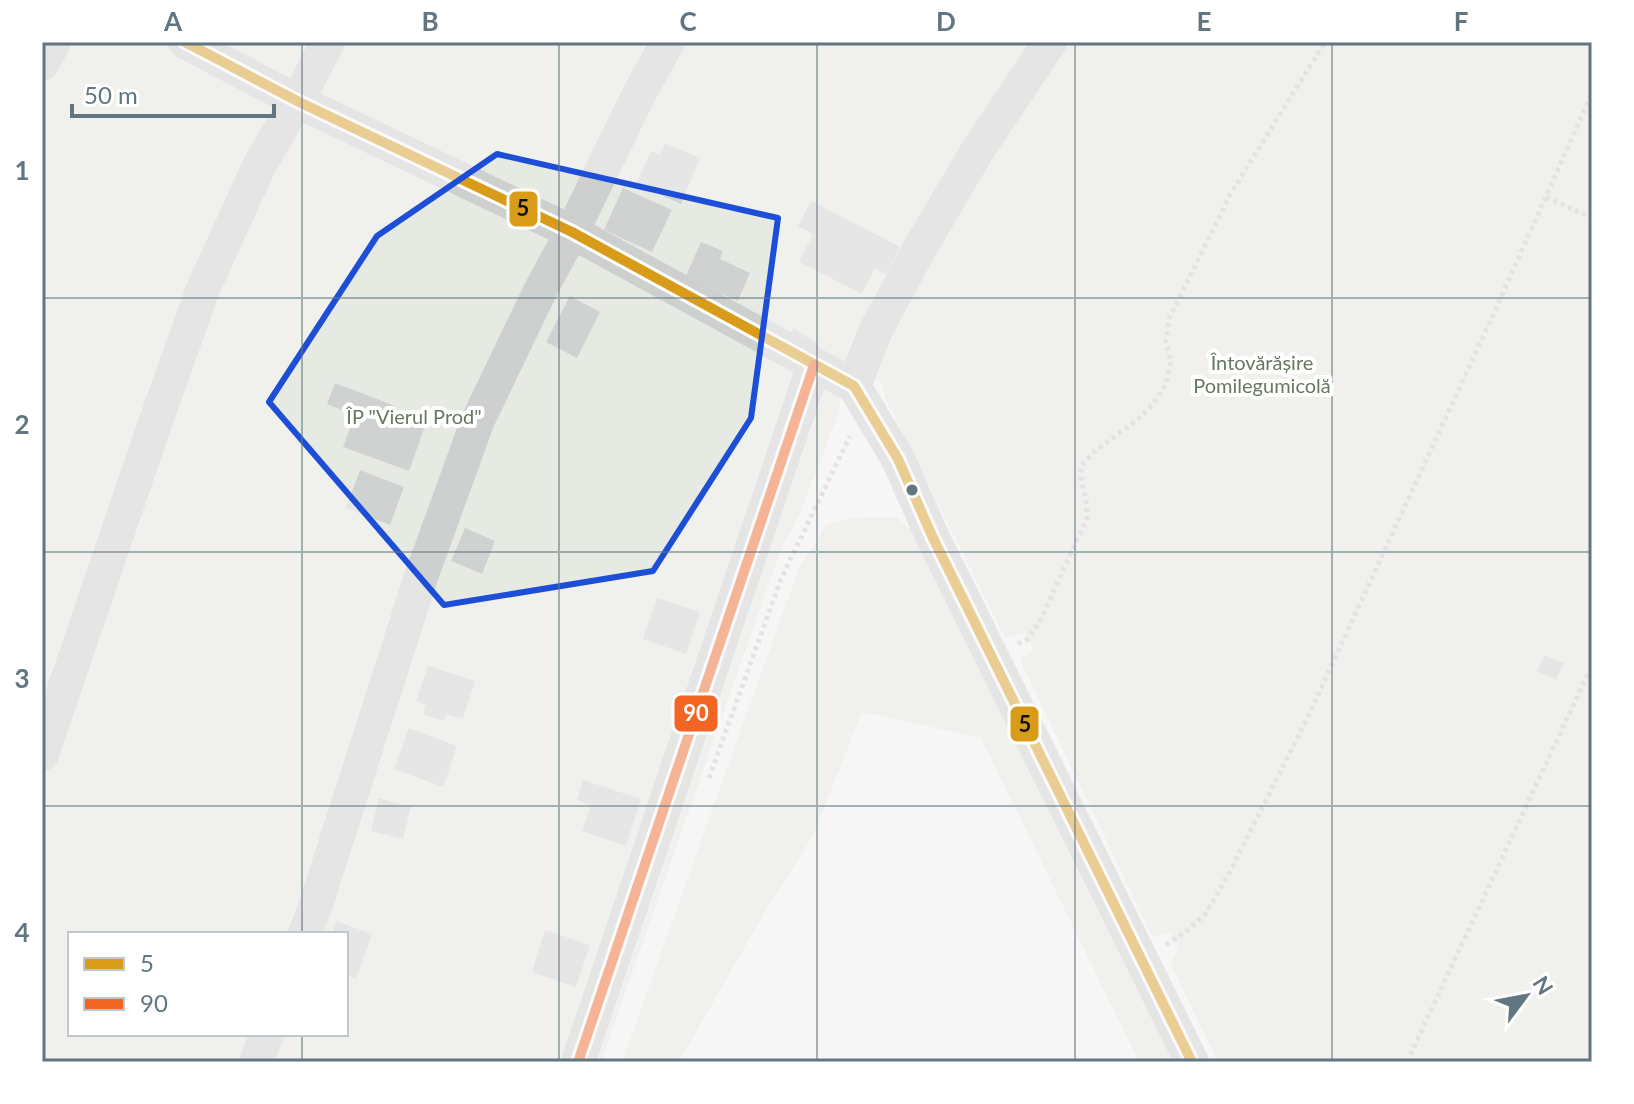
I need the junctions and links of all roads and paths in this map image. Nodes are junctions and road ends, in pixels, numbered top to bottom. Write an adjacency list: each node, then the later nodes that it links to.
1 (54, 42): 7 (street)
2 (185, 42): 9 (street)
3 (328, 42): 9 (street)
4 (668, 42): 12 (street)
5 (1050, 42): 14 (street)
6 (1325, 42): 15 (path)
7 (42, 64)
8 (1592, 93): 10 (path)
9 (297, 101): 12 (street); 17 (street)
10 (1546, 197): 11 (path); 20 (path)
11 (1592, 218)
12 (572, 232): 13 (street); 19 (street)
13 (814, 365): 14 (street); 23 (street)
14 (860, 394): 15 (street); 18 (path)
15 (991, 655): 20 (street)
16 (1592, 665): 25 (path)
17 (42, 754)
18 (706, 787)
19 (306, 932)
20 (1142, 962): 24 (street)
21 (266, 1036): 22 (street)
22 (256, 1062)
23 (578, 1062)
24 (1192, 1062)
25 (1407, 1062)

